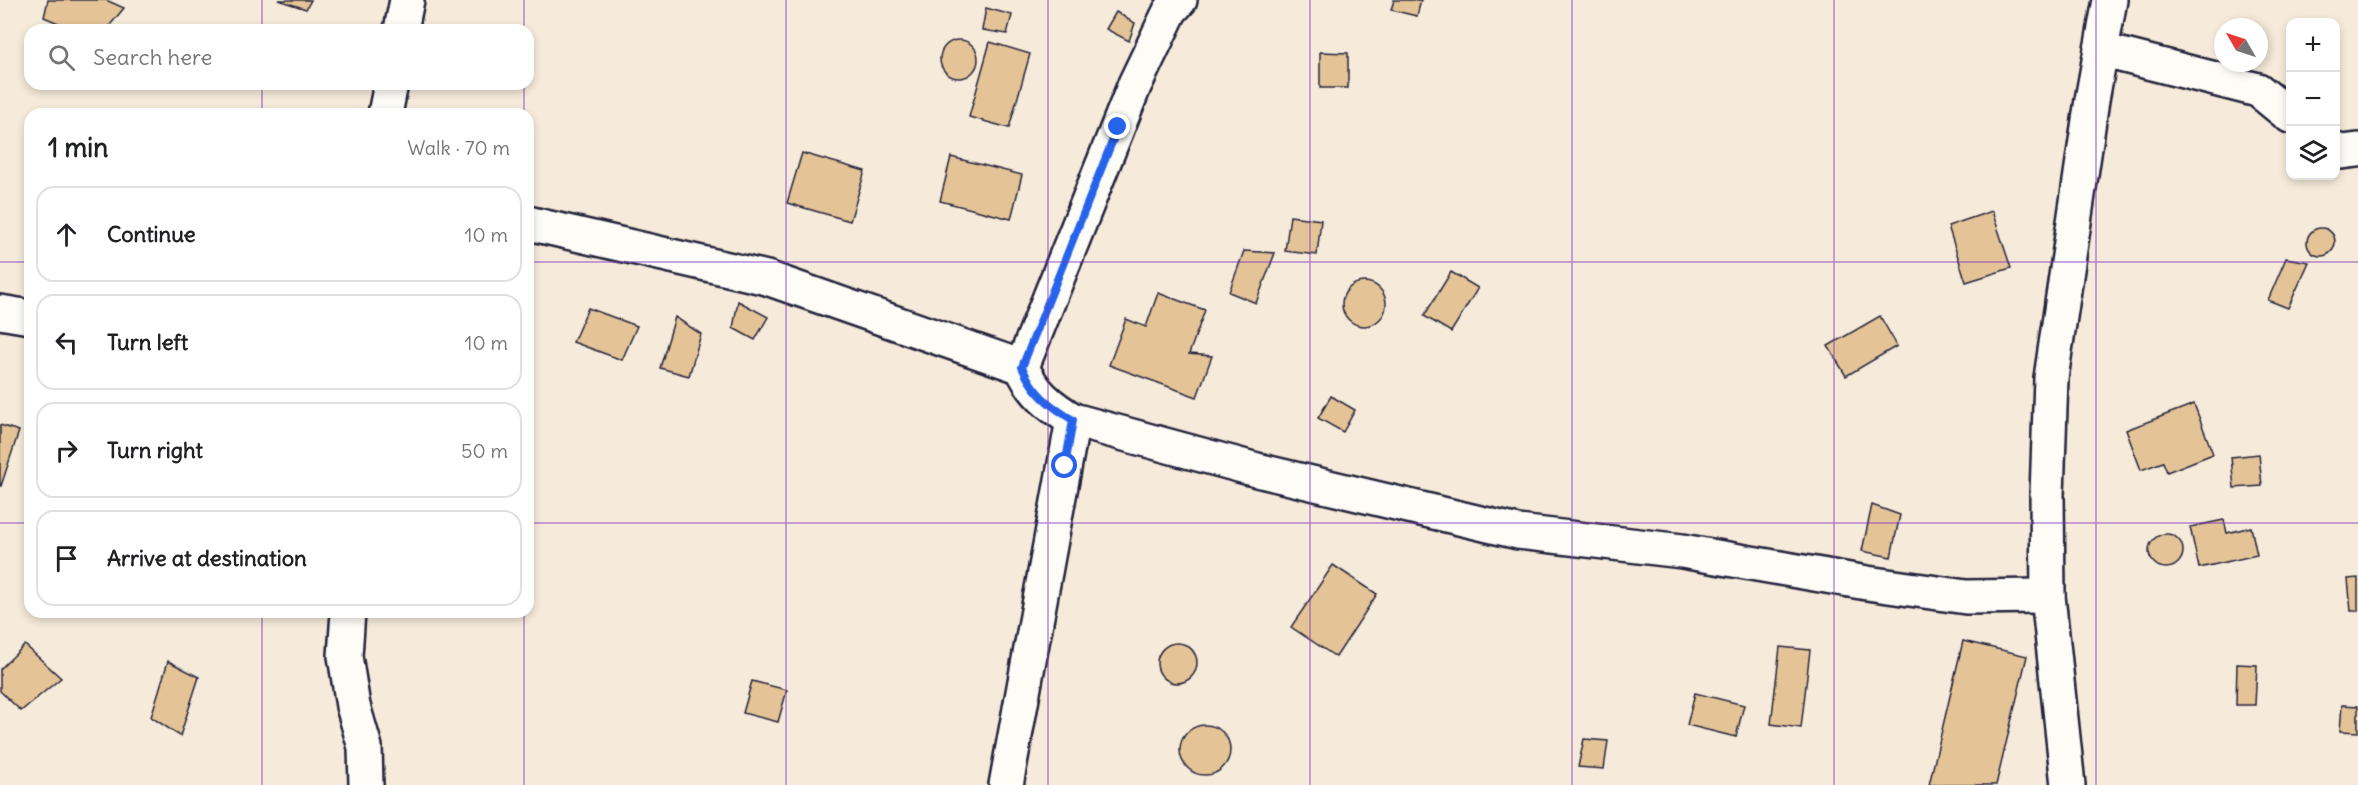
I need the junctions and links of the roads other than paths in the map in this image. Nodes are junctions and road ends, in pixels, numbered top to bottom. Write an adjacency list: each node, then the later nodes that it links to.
1 (407, 0): 4 (street)
2 (1180, 0): 14 (street)
3 (2110, 0): 5 (street)
4 (402, 24)
5 (2101, 50): 8 (street); 16 (street)
6 (390, 90): 7 (street)
7 (386, 108)
8 (2286, 113)
9 (2358, 150): 10 (street)
10 (2340, 151)
11 (534, 224): 14 (street)
12 (0, 312): 13 (street)
13 (24, 315)
14 (1022, 367): 15 (street)
15 (1073, 420): 16 (street); 19 (street)
16 (2048, 596): 20 (street)
17 (348, 618): 18 (street)
18 (366, 785)
19 (1006, 785)
20 (2068, 785)

